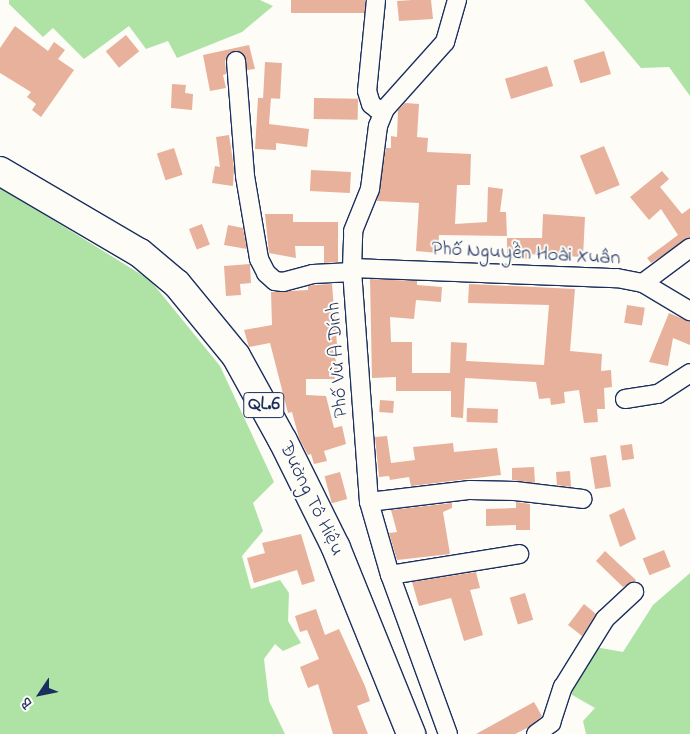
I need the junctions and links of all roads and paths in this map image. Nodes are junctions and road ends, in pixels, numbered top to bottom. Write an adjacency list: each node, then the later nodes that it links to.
1 (376, 0): 4 (street)
2 (457, 0): 4 (street, Phố Vừ A Dính)
3 (236, 61): 7 (street, Phố Nguyễn Hoài Xuân)
4 (385, 108): 7 (street, Phố Vừ A Dính)
5 (0, 171): 17 (highway, Đường Tô Hiệu / QL.6)
6 (690, 248): 8 (street)
7 (352, 270): 8 (street, Phố Nguyễn Hoài Xuân); 13 (street, Phố Vừ A Dính)
8 (643, 282): 9 (street, Phố Nguyễn Hoài Xuân)
9 (690, 311)
10 (690, 373): 11 (street)
11 (625, 399)
12 (583, 499): 13 (street)
13 (369, 502): 15 (street, Phố Vừ A Dính)
14 (519, 554): 15 (street)
15 (390, 575): 18 (street, Phố Vừ A Dính)
16 (634, 592): 19 (street)
17 (411, 734)
18 (448, 734)
19 (536, 734)

